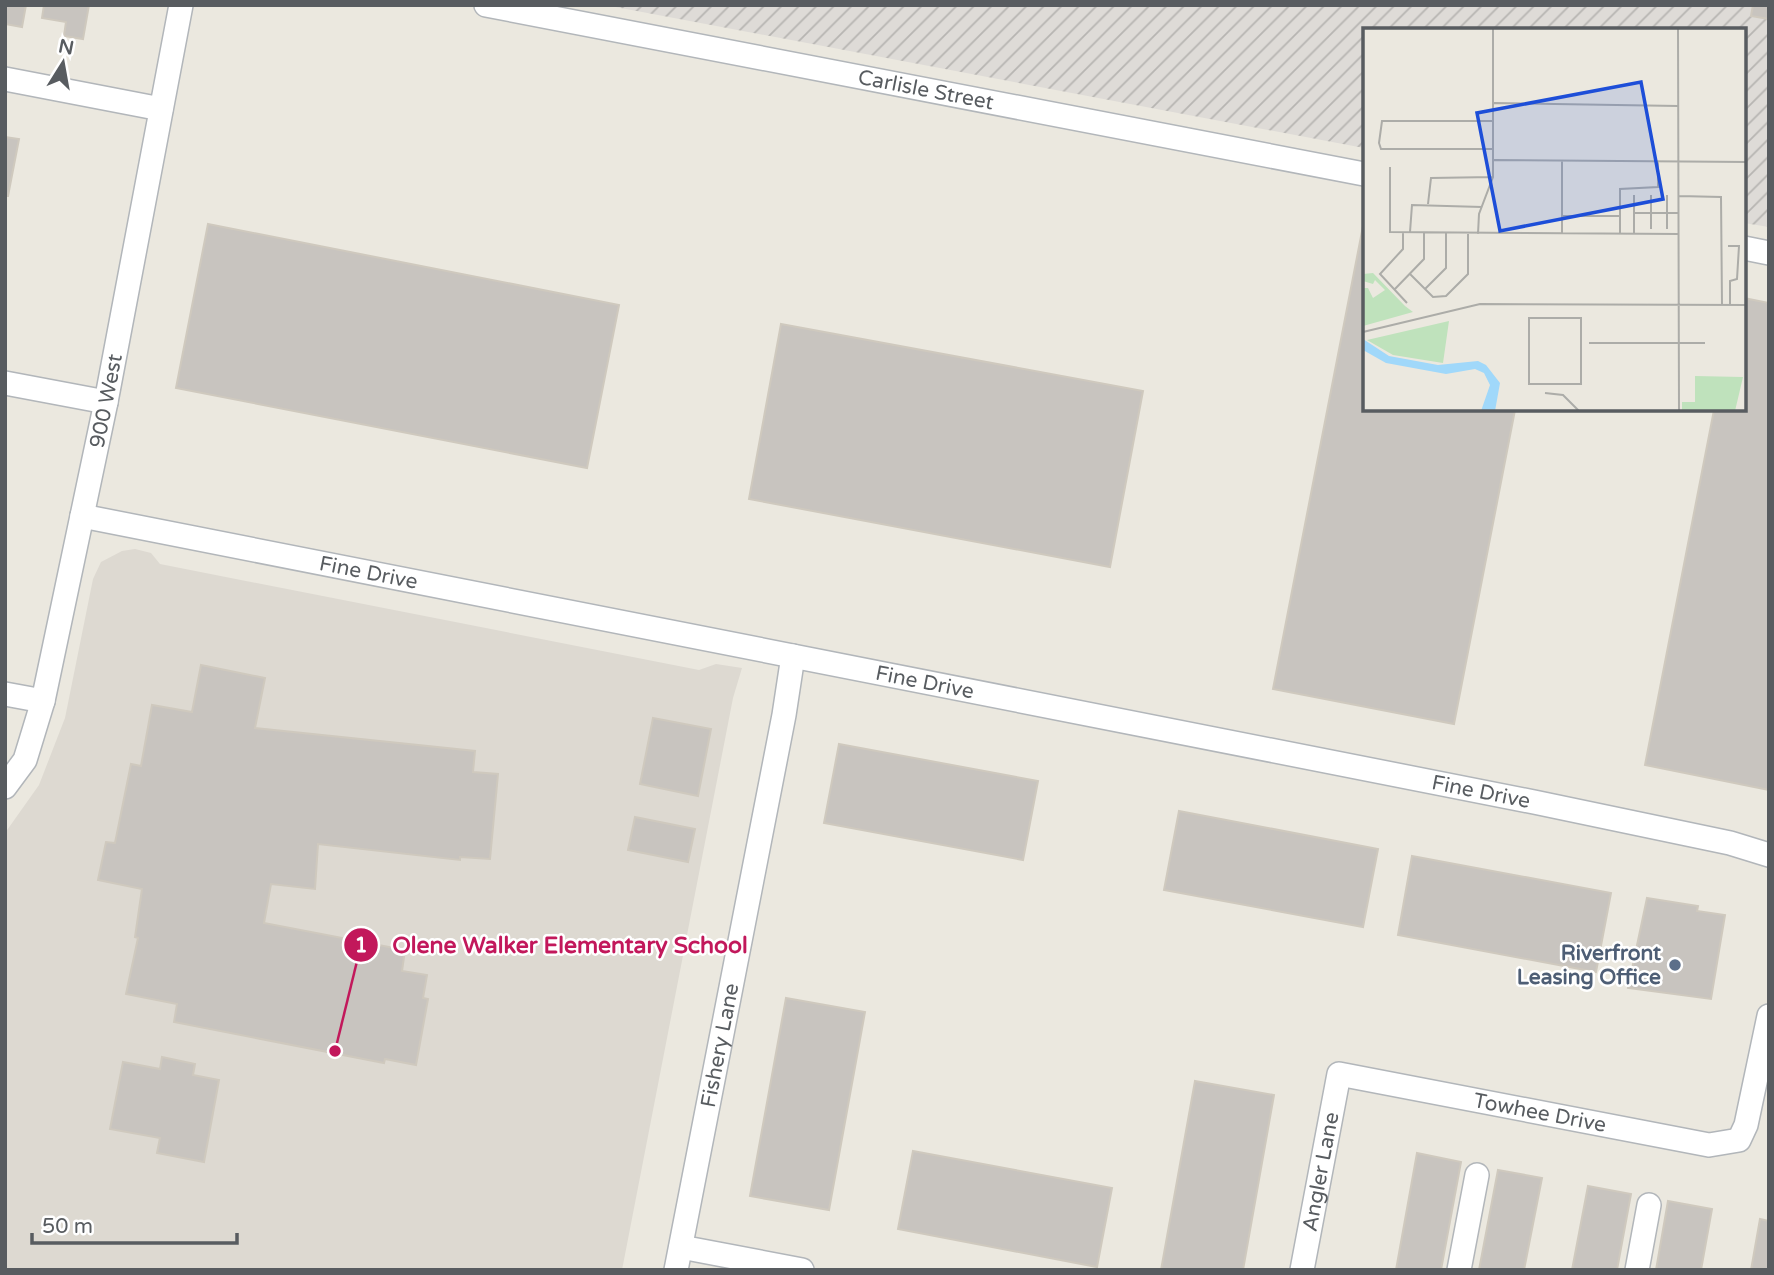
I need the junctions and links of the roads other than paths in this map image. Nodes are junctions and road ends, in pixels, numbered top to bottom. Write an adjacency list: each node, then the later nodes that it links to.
1 (181, 5): 4 (street, 900 West)
2 (486, 5): 5 (street, Carlisle Street)
3 (5, 79): 4 (street)
4 (161, 109): 9 (street, 900 West)
5 (1363, 174)
6 (1746, 248): 7 (street)
7 (1769, 254)
8 (5, 383): 9 (street)
9 (106, 402): 10 (street, 900 West)
10 (82, 516): 11 (street, Fine Drive); 13 (street, 900 West)
11 (793, 656): 15 (street, Fine Drive); 20 (street, Fishery Lane)
12 (5, 694): 13 (street)
13 (43, 701): 14 (street, 900 West)
14 (5, 787)
15 (1769, 855)
16 (1769, 1016): 17 (street, Towhee Drive)
17 (1339, 1074): 23 (street, Angler Lane)
18 (1478, 1175): 24 (street)
19 (1649, 1205): 25 (street)
20 (681, 1247): 21 (street, Fishery Lane); 22 (street)
21 (676, 1270)
22 (802, 1270)
23 (1302, 1270)
24 (1459, 1270)
25 (1637, 1270)

